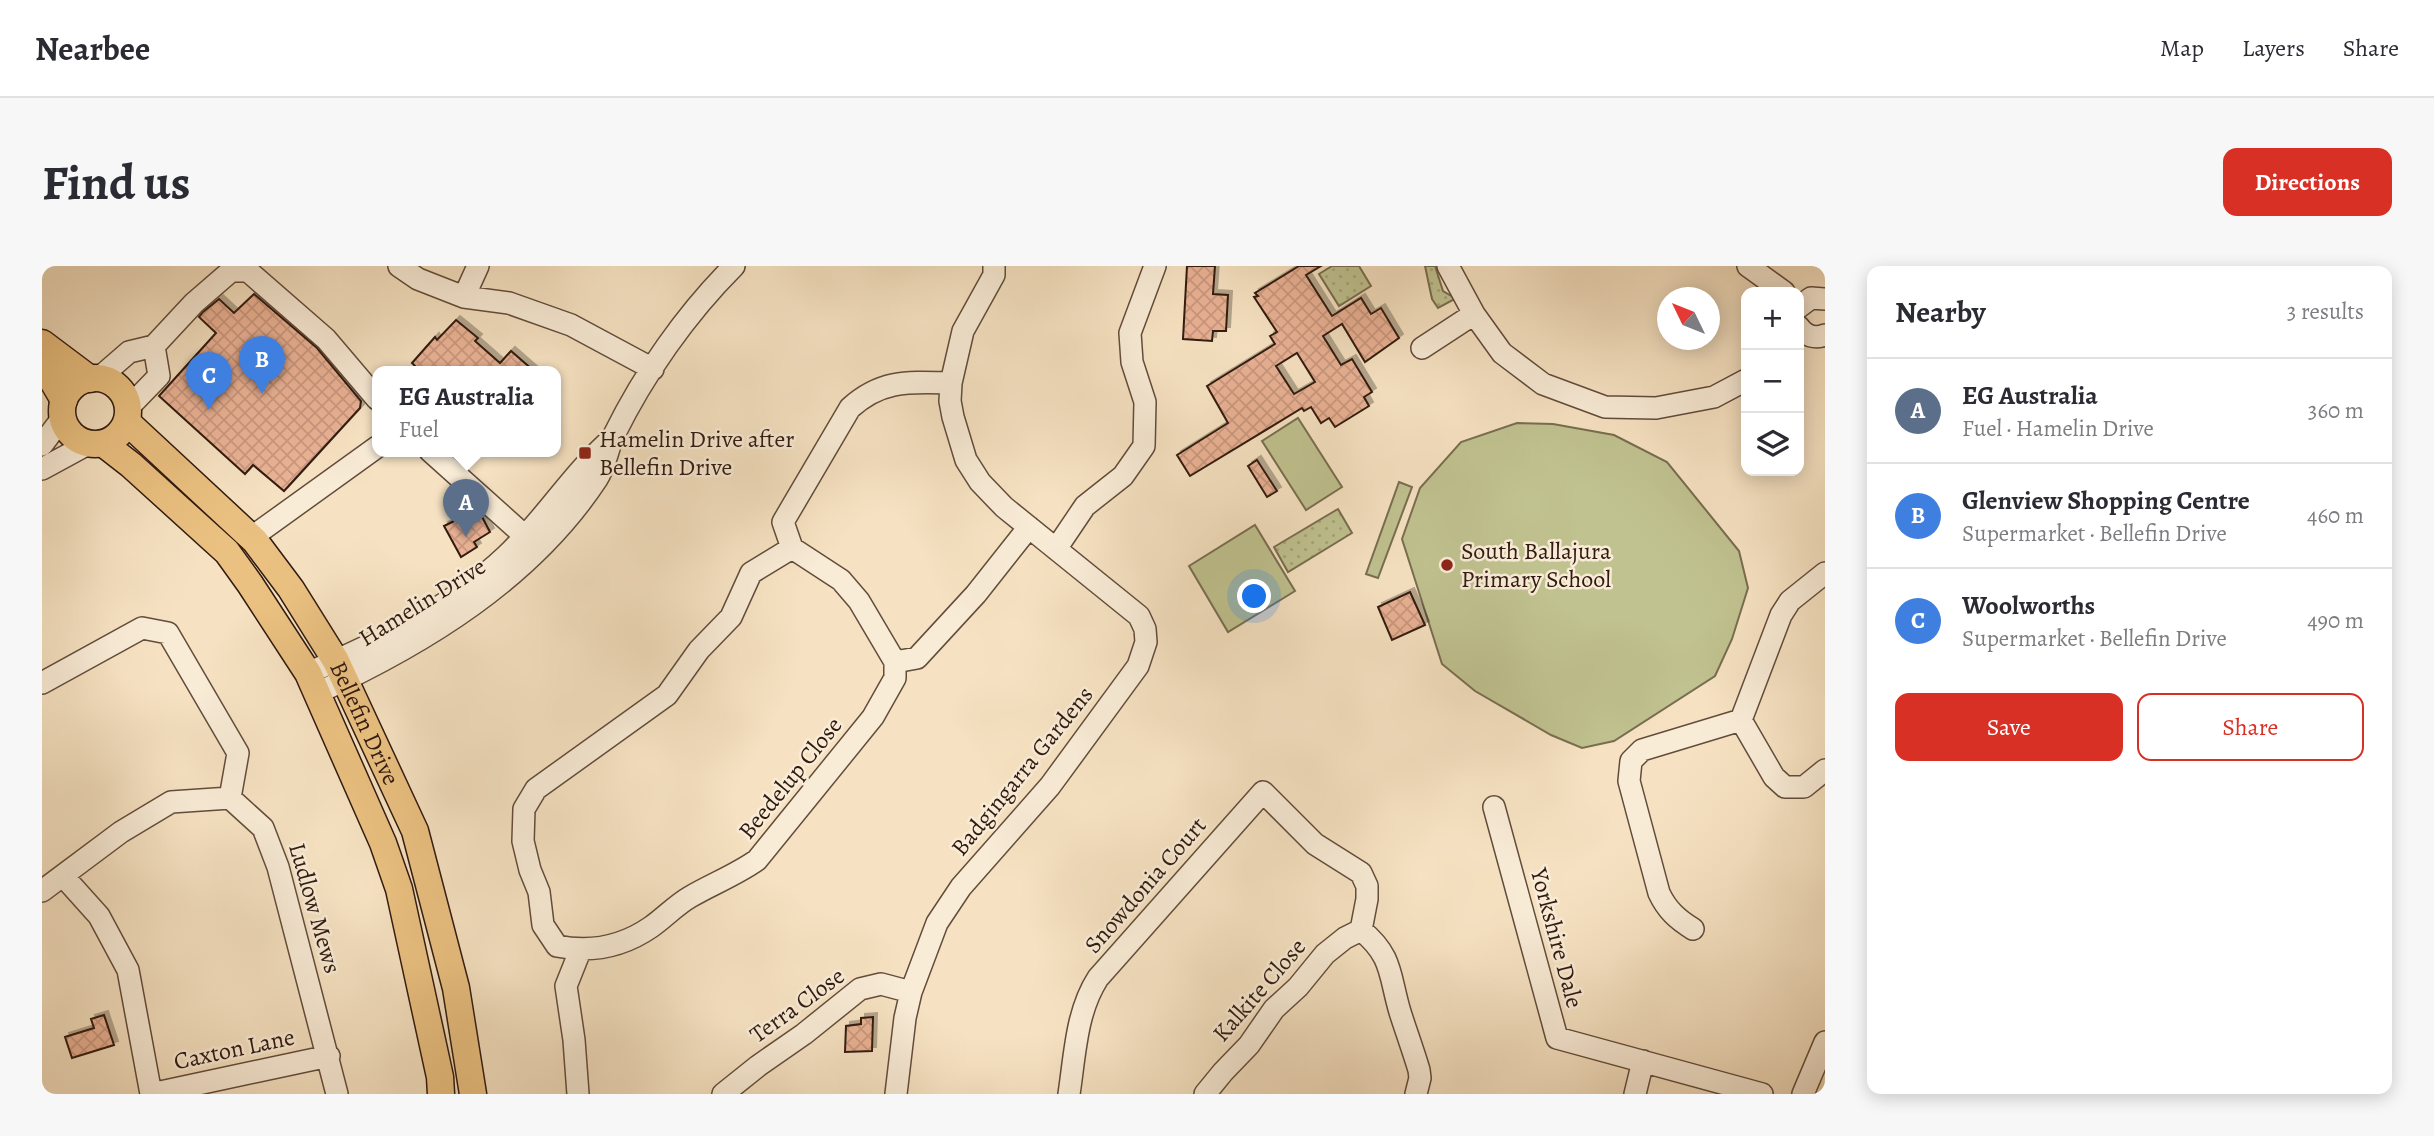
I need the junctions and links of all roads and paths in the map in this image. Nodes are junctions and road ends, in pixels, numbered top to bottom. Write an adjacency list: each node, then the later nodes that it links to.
1 (400, 266): 10 (street)
2 (478, 266): 10 (street)
3 (734, 266): 18 (street, Hamelin Drive)
4 (995, 266): 20 (street, Badgingarra Gardens)
5 (1155, 266): 35 (street)
6 (1448, 266): 13 (street)
7 (1748, 266): 9 (street)
8 (250, 268): 15 (street); 22 (street)
9 (1775, 287)
10 (464, 297): 18 (street)
11 (1825, 299): 12 (street)
12 (1804, 300)
13 (1474, 314): 16 (street); 21 (street)
14 (42, 343): 19 (main road)
15 (154, 346): 19 (street); 24 (street)
16 (1422, 348)
17 (42, 363): 23 (main road)
18 (653, 369): 25 (street, Hamelin Drive)
19 (95, 379): 23 (main road); 24 (main road)
20 (951, 383): 31 (street, Badgingarra Gardens); 34 (street)
21 (1741, 383)
22 (372, 393)
23 (63, 409): 26 (main road); 27 (street)
24 (128, 414): 26 (main road); 32 (main road, Bellefin Drive)
25 (614, 437): 33 (street, Hamelin Drive); 38 (street, Hamelin Drive)
26 (96, 444): 30 (street); 40 (main road, Bellefin Drive)
27 (42, 445)
28 (372, 451): 32 (street)
29 (437, 457): 33 (street)
30 (42, 469)
31 (1029, 527): 35 (street, Badgingarra Gardens); 37 (street)
32 (251, 537): 38 (main road, Bellefin Drive)
33 (526, 537): 38 (street, Hamelin Drive)
34 (792, 548): 37 (street); 49 (street)
35 (1056, 549): 50 (street, Badgingarra Gardens)
36 (1825, 573): 41 (street)
37 (895, 662): 49 (street, Beedelup Close)
38 (340, 671): 40 (street, Hamelin Drive); 57 (main road, Bellefin Drive)
39 (44, 678): 43 (street)
40 (312, 683): 56 (main road, Bellefin Drive)
41 (1741, 720): 42 (street); 47 (street)
42 (1825, 770)
43 (230, 799): 45 (street); 52 (street, Ludlow Mews)
44 (1494, 807): 53 (street, Yorkshire Dale)
45 (64, 877): 46 (street); 54 (street)
46 (42, 891)
47 (1693, 929)
48 (1361, 930): 61 (street, Snowdonia Court); 62 (street, Kalkite Close); 63 (street)
49 (580, 951): 58 (street)
50 (911, 992): 59 (street, Terra Close); 60 (street, Badgingarra Gardens)
51 (1825, 1041): 66 (street)
52 (329, 1055): 54 (street, Caxton Lane); 55 (street, Ludlow Mews)
53 (1643, 1061): 64 (street); 65 (street, Yorkshire Dale)
54 (151, 1094)
55 (337, 1094)
56 (441, 1094)
57 (473, 1094)
58 (578, 1094)
59 (723, 1094)
60 (896, 1094)
61 (1069, 1094)
62 (1205, 1094)
63 (1416, 1094)
64 (1636, 1094)
65 (1762, 1094)
66 (1803, 1094)

